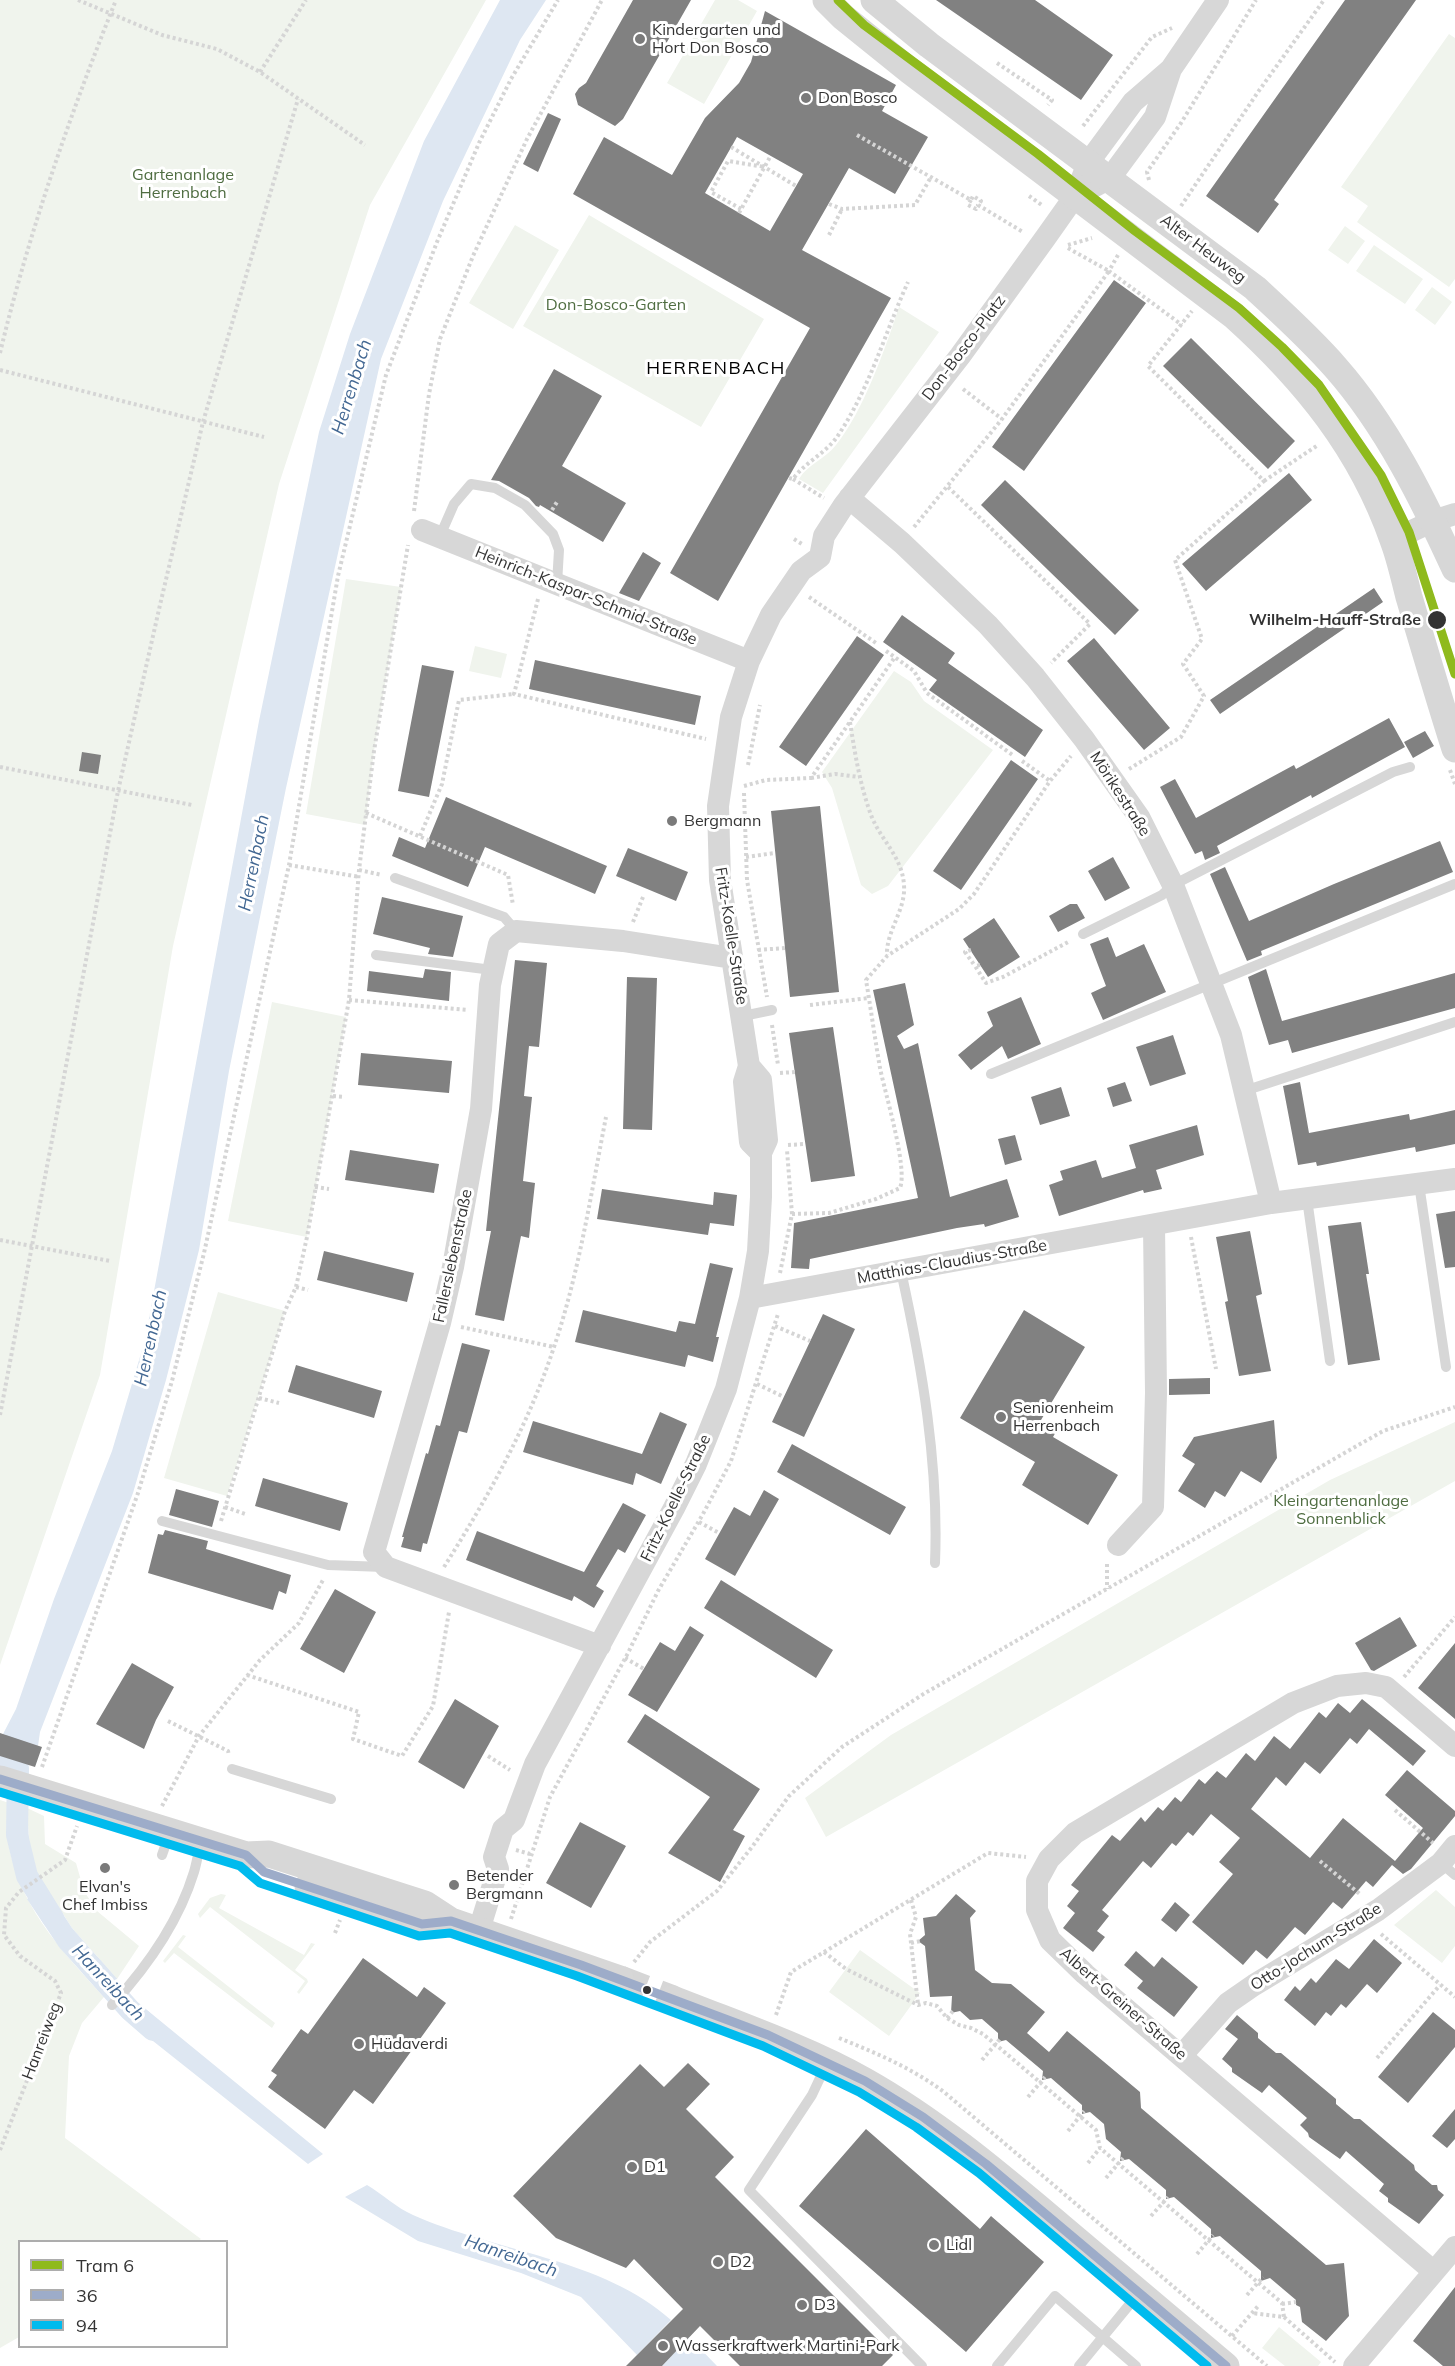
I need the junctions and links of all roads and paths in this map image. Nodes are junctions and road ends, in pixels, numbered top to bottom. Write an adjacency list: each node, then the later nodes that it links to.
1 (78, 0): 11 (path)
2 (116, 0): 11 (path)
3 (306, 0): 14 (path)
4 (558, 0): 89 (path)
5 (602, 0): 54 (path)
6 (826, 0): 26 (street)
7 (874, 0): 21 (street, Alter Heuweg)
8 (1218, 0): 13 (street)
9 (1256, 0): 28 (path)
10 (1324, 0): 28 (path)
11 (110, 14): 14 (path); 40 (path)
12 (1173, 27): 16 (path)
13 (1171, 69): 21 (street); 24 (street)
14 (260, 72): 15 (path)
15 (298, 99): 18 (path); 46 (path)
16 (1083, 126)
17 (857, 135): 23 (path)
18 (365, 146)
19 (731, 147): 22 (path)
20 (770, 157): 22 (path)
21 (1088, 163): 24 (street, Alter Heuweg); 26 (street)
22 (765, 167): 22 (path); 25 (path)
23 (931, 177): 29 (path); 30 (path)
24 (1110, 178): 26 (street); 28 (street, Alter Heuweg)
25 (796, 186)
26 (1075, 196): 32 (street); 52 (street, Don-Bosco-Platz)
27 (829, 204): 29 (path)
28 (1154, 205): 53 (street, Alter Heuweg)
29 (842, 209): 31 (path)
30 (1023, 233)
31 (829, 235)
32 (1130, 238): 36 (path); 56 (street)
33 (1102, 242): 34 (path)
34 (1065, 246): 35 (path); 36 (path)
35 (1059, 255)
36 (1109, 271): 39 (path); 45 (path)
37 (908, 282): 51 (path)
38 (1195, 306): 39 (path)
39 (1182, 325): 49 (path)
40 (0, 353)
41 (0, 370): 46 (path)
42 (969, 380): 43 (path)
43 (963, 389): 44 (path); 45 (path)
44 (956, 398)
45 (1002, 419): 50 (path)
46 (203, 422): 47 (path); 83 (path)
47 (264, 437)
48 (1327, 439): 49 (path)
49 (1264, 481): 77 (path)
50 (948, 487): 55 (path); 66 (path)
51 (822, 496)
52 (849, 498): 58 (street, Fritz-Koelle-Straße); 71 (street, Mörikestraße)
53 (1444, 517): 56 (street); 57 (street, Alter Heuweg)
54 (421, 530): 59 (street, Heinrich-Kaspar-Schmid-Straße); 59 (lane); 85 (path)
55 (910, 532)
56 (1393, 540): 73 (street)
57 (1455, 568)
58 (808, 580): 60 (path); 65 (street, Fritz-Koelle-Straße)
59 (549, 582): 65 (street, Heinrich-Kaspar-Schmid-Straße); 67 (path)
60 (809, 596): 61 (path); 62 (path)
61 (804, 606)
62 (876, 644)
63 (886, 651): 64 (path)
64 (895, 657): 69 (path); 72 (path)
65 (749, 661): 103 (street, Fritz-Koelle-Straße)
66 (1044, 670)
67 (514, 694): 70 (path); 86 (path)
68 (761, 699): 82 (path)
69 (850, 722): 78 (path); 79 (path)
70 (707, 739)
71 (1084, 739): 80 (path); 94 (street, Mörikestraße)
72 (1014, 756)
73 (1452, 758): 81 (path)
74 (1022, 761): 80 (path)
75 (0, 767): 83 (path)
76 (1410, 767): 94 (lane)
77 (1124, 772)
78 (859, 777): 79 (path); 102 (path)
79 (811, 778): 82 (path)
80 (1050, 781): 102 (path)
81 (1455, 784)
82 (744, 786): 88 (path)
83 (118, 791): 84 (path); 134 (path)
84 (192, 805)
85 (366, 813): 86 (path); 90 (path)
86 (420, 836): 95 (path)
87 (775, 853): 88 (path)
88 (746, 856): 99 (path)
89 (289, 865): 91 (path); 180 (path)
90 (359, 870): 91 (path); 92 (path)
91 (360, 877): 107 (path)
92 (395, 878): 96 (lane)
93 (1455, 884): 105 (lane)
94 (1173, 885): 97 (lane); 105 (street, Mörikestraße)
95 (514, 907)
96 (516, 931): 103 (street); 104 (street, Fallerslebenstraße)
97 (1083, 934): 100 (path)
98 (785, 948): 99 (path)
99 (758, 950): 110 (path)
100 (971, 950)
101 (376, 955): 104 (lane)
102 (887, 956): 106 (path)
103 (732, 958): 111 (street, Fritz-Koelle-Straße)
104 (492, 970): 109 (street, Fallerslebenstraße)
105 (1213, 984): 115 (lane); 117 (street, Mörikestraße)
106 (869, 998): 108 (path); 130 (path)
107 (349, 1000): 109 (path); 118 (path)
108 (810, 1005)
109 (488, 1010): 141 (street, Fallerslebenstraße)
110 (770, 1010): 111 (lane); 114 (path)
111 (743, 1016): 140 (street, Fritz-Koelle-Straße)
112 (1455, 1022): 117 (lane)
113 (795, 1072): 114 (path)
114 (778, 1073): 116 (path)
115 (991, 1074)
116 (780, 1083)
117 (1244, 1091): 129 (street, Mörikestraße)
118 (333, 1096): 119 (path); 126 (path)
119 (345, 1097)
120 (606, 1117): 144 (path)
121 (785, 1134): 123 (path)
122 (805, 1144): 123 (path)
123 (786, 1145): 130 (path)
124 (1455, 1179): 125 (street, Matthias-Claudius-Straße)
125 (1419, 1184): 128 (street, Matthias-Claudius-Straße); 146 (lane)
126 (315, 1187): 127 (path); 137 (path)
127 (329, 1189)
128 (1307, 1199): 129 (street, Matthias-Claudius-Straße); 145 (lane)
129 (1271, 1203): 131 (street, Matthias-Claudius-Straße)
130 (792, 1214): 139 (path)
131 (1187, 1219): 132 (street, Matthias-Claudius-Straße); 147 (path)
132 (1154, 1225): 136 (street, Matthias-Claudius-Straße); 160 (street)
133 (0, 1240): 134 (path)
134 (31, 1245): 135 (path); 153 (path)
135 (110, 1262)
136 (901, 1271): 139 (street, Matthias-Claudius-Straße); 161 (lane)
137 (296, 1287): 138 (path); 150 (path)
138 (308, 1290)
139 (779, 1293): 140 (street, Matthias-Claudius-Straße); 142 (path)
140 (750, 1298): 168 (street, Fritz-Koelle-Straße)
141 (440, 1323): 144 (path); 163 (street, Fallerslebenstraße)
142 (775, 1326): 143 (path); 148 (path)
143 (810, 1341)
144 (554, 1347): 164 (path)
145 (1330, 1361)
146 (1446, 1366)
147 (1216, 1369)
148 (757, 1383): 149 (path); 157 (path)
149 (784, 1397)
150 (259, 1398): 151 (path); 154 (path)
151 (279, 1403)
152 (1455, 1407): 165 (path)
153 (0, 1415)
154 (225, 1507): 155 (path); 159 (path)
155 (245, 1514)
156 (162, 1521): 159 (lane)
157 (699, 1522): 158 (path); 169 (path)
158 (719, 1533)
159 (217, 1536): 162 (lane)
160 (1113, 1551): 165 (path)
161 (935, 1563)
162 (328, 1565): 163 (lane); 171 (path)
163 (386, 1567): 168 (street)
164 (440, 1573)
165 (1107, 1590): 198 (path)
166 (450, 1601): 171 (path)
167 (1455, 1617): 172 (path)
168 (600, 1646): 193 (street, Fritz-Koelle-Straße)
169 (625, 1658): 170 (path); 192 (path)
170 (644, 1669)
171 (248, 1675): 174 (path)
172 (1386, 1687): 175 (street); 186 (street, Albert-Greiner-Straße)
173 (168, 1721): 174 (path)
174 (199, 1736): 178 (path); 184 (path)
175 (1455, 1746)
176 (488, 1756): 177 (path)
177 (517, 1761)
178 (232, 1769): 181 (lane)
179 (0, 1779): 180 (street)
180 (37, 1780): 182 (street)
181 (331, 1799)
182 (84, 1806): 184 (street); 220 (path, Hanreiweg)
183 (1395, 1810): 187 (path)
184 (164, 1832): 185 (street)
185 (202, 1841): 193 (street); 202 (lane)
186 (1049, 1859): 189 (path); 209 (street, Albert-Greiner-Straße)
187 (1450, 1860): 190 (street, Otto-Jochum-Straße)
188 (1320, 1861): 190 (path)
189 (911, 1900): 196 (path); 197 (path)
190 (1371, 1915): 199 (path); 209 (street, Otto-Jochum-Straße)
191 (339, 1923): 194 (path)
192 (509, 1924)
193 (479, 1930): 198 (street)
194 (335, 1933)
195 (921, 1941): 196 (path)
196 (911, 1943): 203 (path)
197 (824, 1952): 203 (path); 206 (path)
198 (624, 1974)
199 (1440, 1984): 200 (path); 210 (path)
200 (1455, 1997)
201 (673, 1999): 206 (street)
202 (112, 2005)
203 (918, 2005): 205 (path)
204 (953, 2011): 205 (path)
205 (947, 2018): 208 (path)
206 (768, 2035): 212 (street)
207 (1000, 2039): 208 (path)
208 (995, 2044): 211 (path); 214 (path)
209 (1182, 2055): 232 (street, Albert-Greiner-Straße)
210 (1377, 2058)
211 (982, 2060)
212 (827, 2062): 235 (street); 244 (lane)
213 (1045, 2077): 214 (path)
214 (1040, 2083): 215 (path); 217 (path)
215 (1028, 2097)
216 (1084, 2111): 217 (path)
217 (1080, 2116): 218 (path); 219 (path)
218 (1068, 2131)
219 (1100, 2148): 222 (path); 223 (path)
220 (0, 2150)
221 (1123, 2158): 223 (path)
222 (1088, 2163)
223 (1118, 2163): 224 (path); 226 (path)
224 (1106, 2178)
225 (1168, 2197): 226 (path)
226 (1164, 2202): 227 (path); 229 (path)
227 (1151, 2216)
228 (1213, 2235): 229 (path)
229 (1209, 2240): 231 (path); 234 (path)
230 (1455, 2247): 232 (street)
231 (1197, 2254)
232 (1433, 2271): 250 (street)
233 (1263, 2277): 234 (path)
234 (1259, 2282): 236 (path); 238 (path)
235 (1139, 2293): 243 (lane); 248 (street)
236 (1247, 2295)
237 (1296, 2302): 238 (path)
238 (1282, 2304): 241 (path)
239 (1259, 2305): 240 (path)
240 (1252, 2313): 241 (path); 242 (path)
241 (1284, 2317): 249 (path)
242 (1232, 2336)
243 (1103, 2337): 245 (lane); 246 (lane); 247 (lane)
244 (922, 2366)
245 (997, 2366)
246 (1079, 2366)
247 (1136, 2366)
248 (1226, 2366)
249 (1339, 2366)
250 (1354, 2366)

